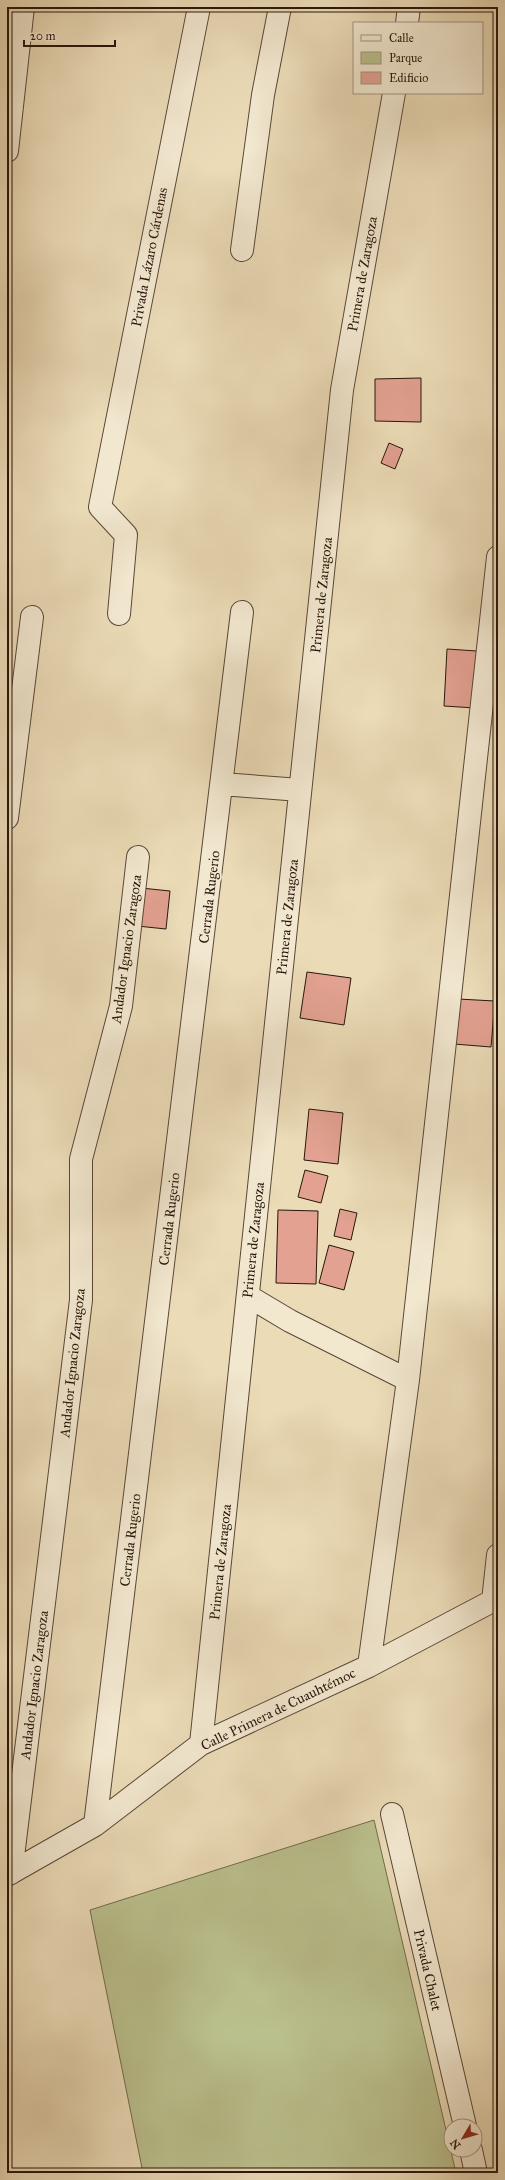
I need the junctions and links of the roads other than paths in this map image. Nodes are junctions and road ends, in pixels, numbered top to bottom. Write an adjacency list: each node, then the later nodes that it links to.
1 (23, 7): 7 (street)
2 (198, 7): 11 (street, Privada Lázaro Cárdenas)
3 (280, 7): 8 (street)
4 (409, 7): 5 (street)
5 (406, 22)
6 (394, 94): 14 (street, Primera de Zaragoza)
7 (7, 151)
8 (242, 250)
9 (498, 557): 18 (street)
10 (242, 612): 13 (street, Cerrada Rugerio)
11 (119, 614)
12 (32, 617): 15 (street)
13 (222, 784): 14 (street); 24 (street, Cerrada Rugerio)
14 (300, 790): 17 (street, Primera de Zaragoza)
15 (7, 818)
16 (138, 857): 25 (street, Andador Ignacio Zaragoza)
17 (248, 1296): 18 (street); 22 (street, Primera de Zaragoza)
18 (408, 1380): 21 (street)
19 (498, 1555): 20 (street)
20 (495, 1600): 21 (street, Calle Primera de Cuauhtémoc)
21 (369, 1666): 22 (street, Calle Primera de Cuauhtémoc)
22 (201, 1744): 24 (street, Calle Primera de Cuauhtémoc)
23 (392, 1814): 26 (street, Privada Chalet)
24 (95, 1825): 25 (street, Calle Primera de Cuauhtémoc)
25 (9, 1874)
26 (463, 2118)
27 (473, 2158): 28 (street)
28 (476, 2173)

